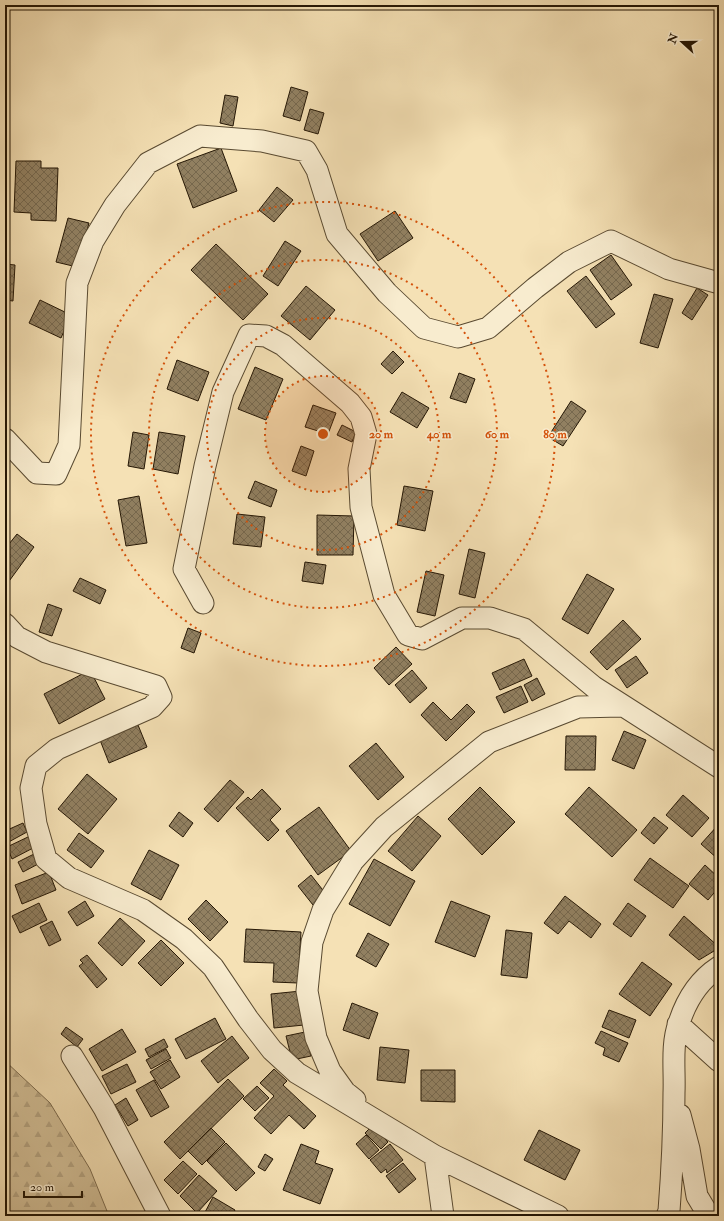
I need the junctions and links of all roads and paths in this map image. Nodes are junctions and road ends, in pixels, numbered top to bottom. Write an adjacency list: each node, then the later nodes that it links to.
1 (719, 283): 2 (street)
2 (5, 439)
3 (203, 603): 5 (street)
4 (9, 635): 12 (street)
5 (621, 706): 6 (street); 12 (street)
6 (719, 767)
7 (719, 967): 8 (street)
8 (678, 1024): 10 (street); 11 (street)
9 (72, 1056): 14 (street)
10 (719, 1061)
11 (674, 1091): 17 (street); 18 (street)
12 (381, 1123): 13 (street)
13 (435, 1156): 15 (street); 16 (street)
14 (160, 1216)
15 (443, 1216)
16 (558, 1216)
17 (667, 1216)
18 (709, 1216)

